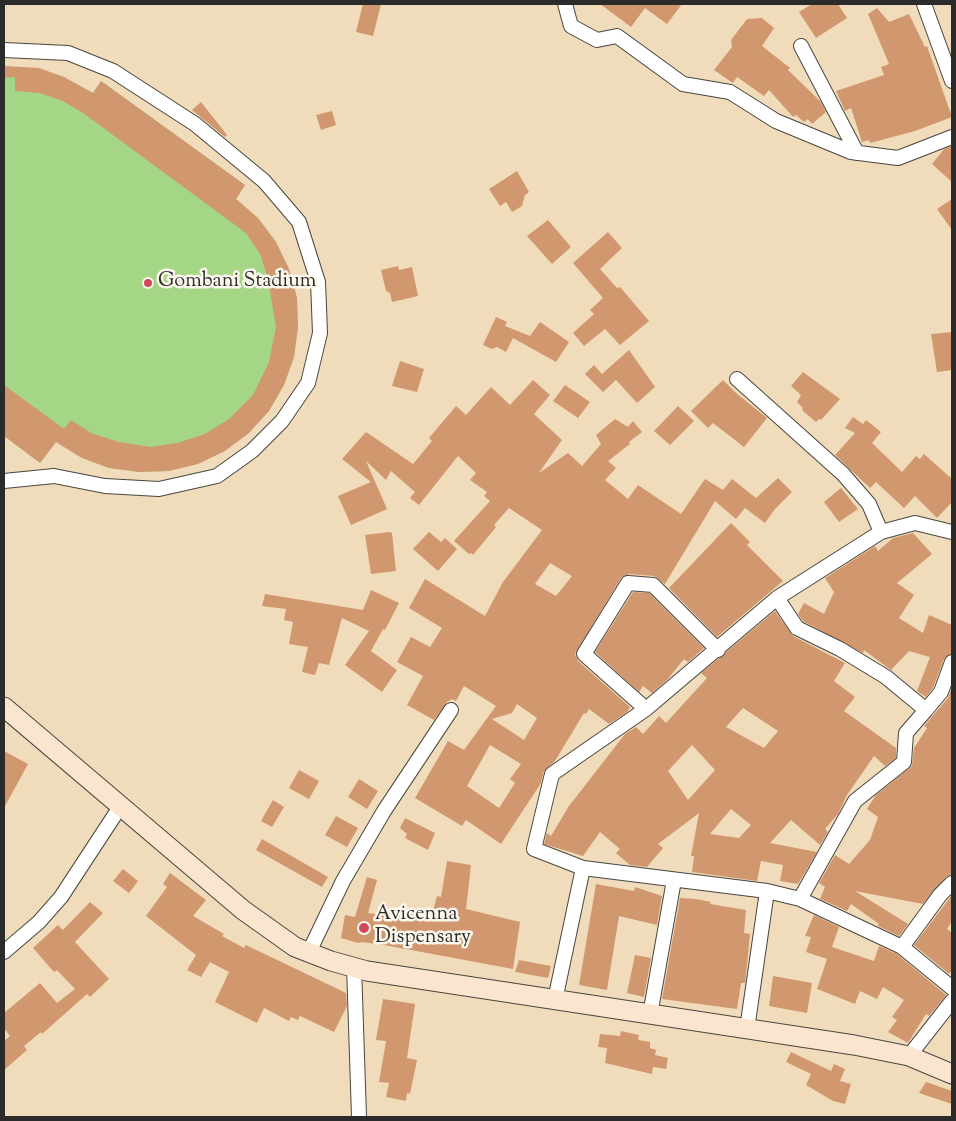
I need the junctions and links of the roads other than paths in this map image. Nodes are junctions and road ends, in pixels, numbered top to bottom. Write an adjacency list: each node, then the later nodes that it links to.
1 (565, 4): 7 (street)
2 (924, 4): 5 (street)
3 (801, 46): 7 (street)
4 (4, 50): 9 (street)
5 (952, 81)
6 (952, 137): 7 (street)
7 (857, 153)
8 (737, 379): 10 (street)
9 (4, 481)
10 (881, 532): 11 (street); 12 (street)
11 (952, 532)
12 (777, 598): 13 (street); 18 (street)
13 (718, 650): 16 (street); 16 (street)
14 (952, 662): 18 (street)
15 (4, 708): 19 (main road)
16 (646, 709): 20 (street)
17 (451, 710): 27 (street)
18 (926, 710): 24 (street)
19 (120, 807): 26 (street); 27 (main road)
20 (583, 868): 21 (street); 30 (street)
21 (674, 880): 23 (street); 32 (street)
22 (952, 883): 25 (street)
23 (766, 891): 24 (street); 33 (street)
24 (800, 899): 25 (street)
25 (902, 947): 29 (street)
26 (4, 952)
27 (309, 952): 28 (main road)
28 (354, 966): 30 (main road); 36 (street)
29 (952, 988)
30 (555, 1000): 32 (main road)
31 (952, 1001): 34 (street)
32 (650, 1015): 33 (main road)
33 (747, 1029): 34 (main road)
34 (909, 1056): 35 (main road)
35 (952, 1074)
36 (359, 1117)

